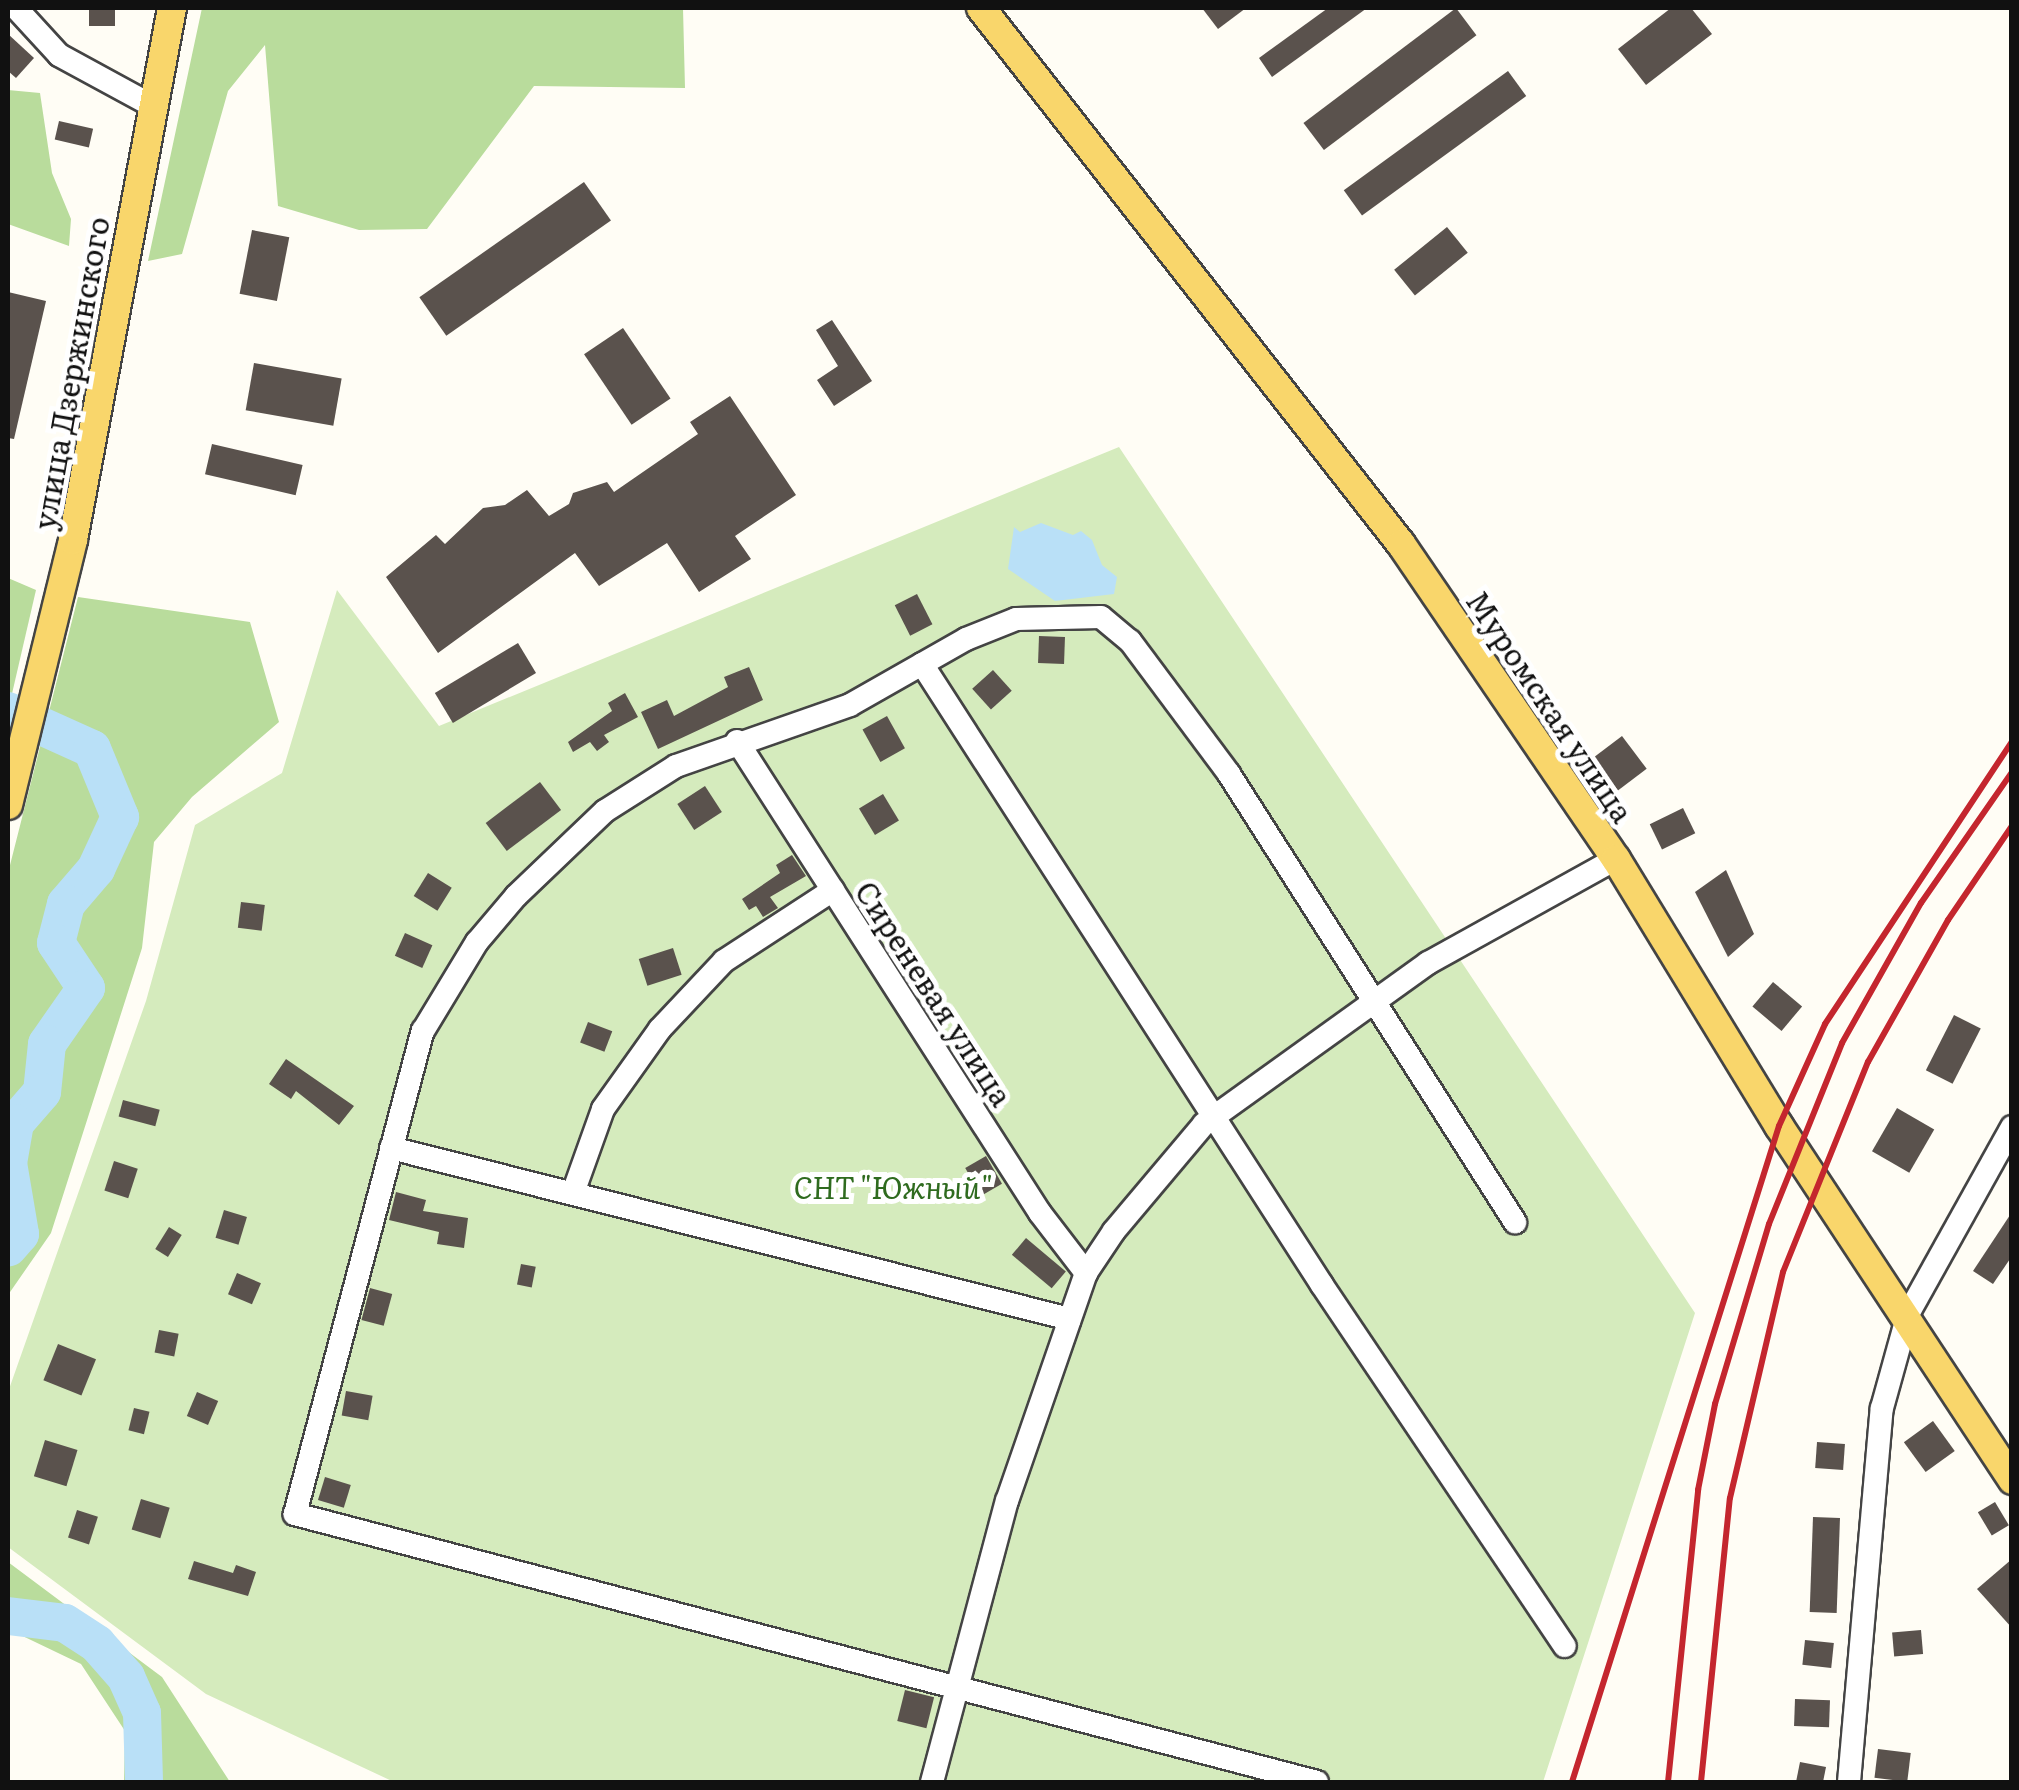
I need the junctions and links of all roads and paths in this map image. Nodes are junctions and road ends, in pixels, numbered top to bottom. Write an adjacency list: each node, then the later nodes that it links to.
1 (16, 8): 4 (street)
2 (172, 8): 4 (main road, улица Дзержинского)
3 (982, 8): 9 (main road, Муромская улица)
4 (153, 106): 7 (main road, улица Дзержинского)
5 (922, 664): 6 (street); 11 (street); 12 (street)
6 (737, 741): 10 (street, Сиреневая улица); 14 (street)
7 (11, 772): 8 (main road, улица Дзержинского)
8 (8, 806)
9 (1616, 859): 11 (street); 18 (main road, Муромская улица)
10 (833, 890): 15 (street); 17 (street, Сиреневая улица)
11 (1376, 998): 12 (street); 16 (street)
12 (1214, 1117): 17 (street); 21 (street)
13 (2012, 1127): 18 (street)
14 (392, 1148): 15 (street); 22 (street)
15 (573, 1193): 19 (street)
16 (1515, 1222)
17 (1086, 1274): 19 (street)
18 (1908, 1314): 20 (main road, Муромская улица); 25 (street)
19 (1070, 1318): 22 (street)
20 (2012, 1480)
21 (1565, 1646)
22 (961, 1690): 23 (street); 24 (street)
23 (932, 1782)
24 (1317, 1782)
25 (1848, 1782)

